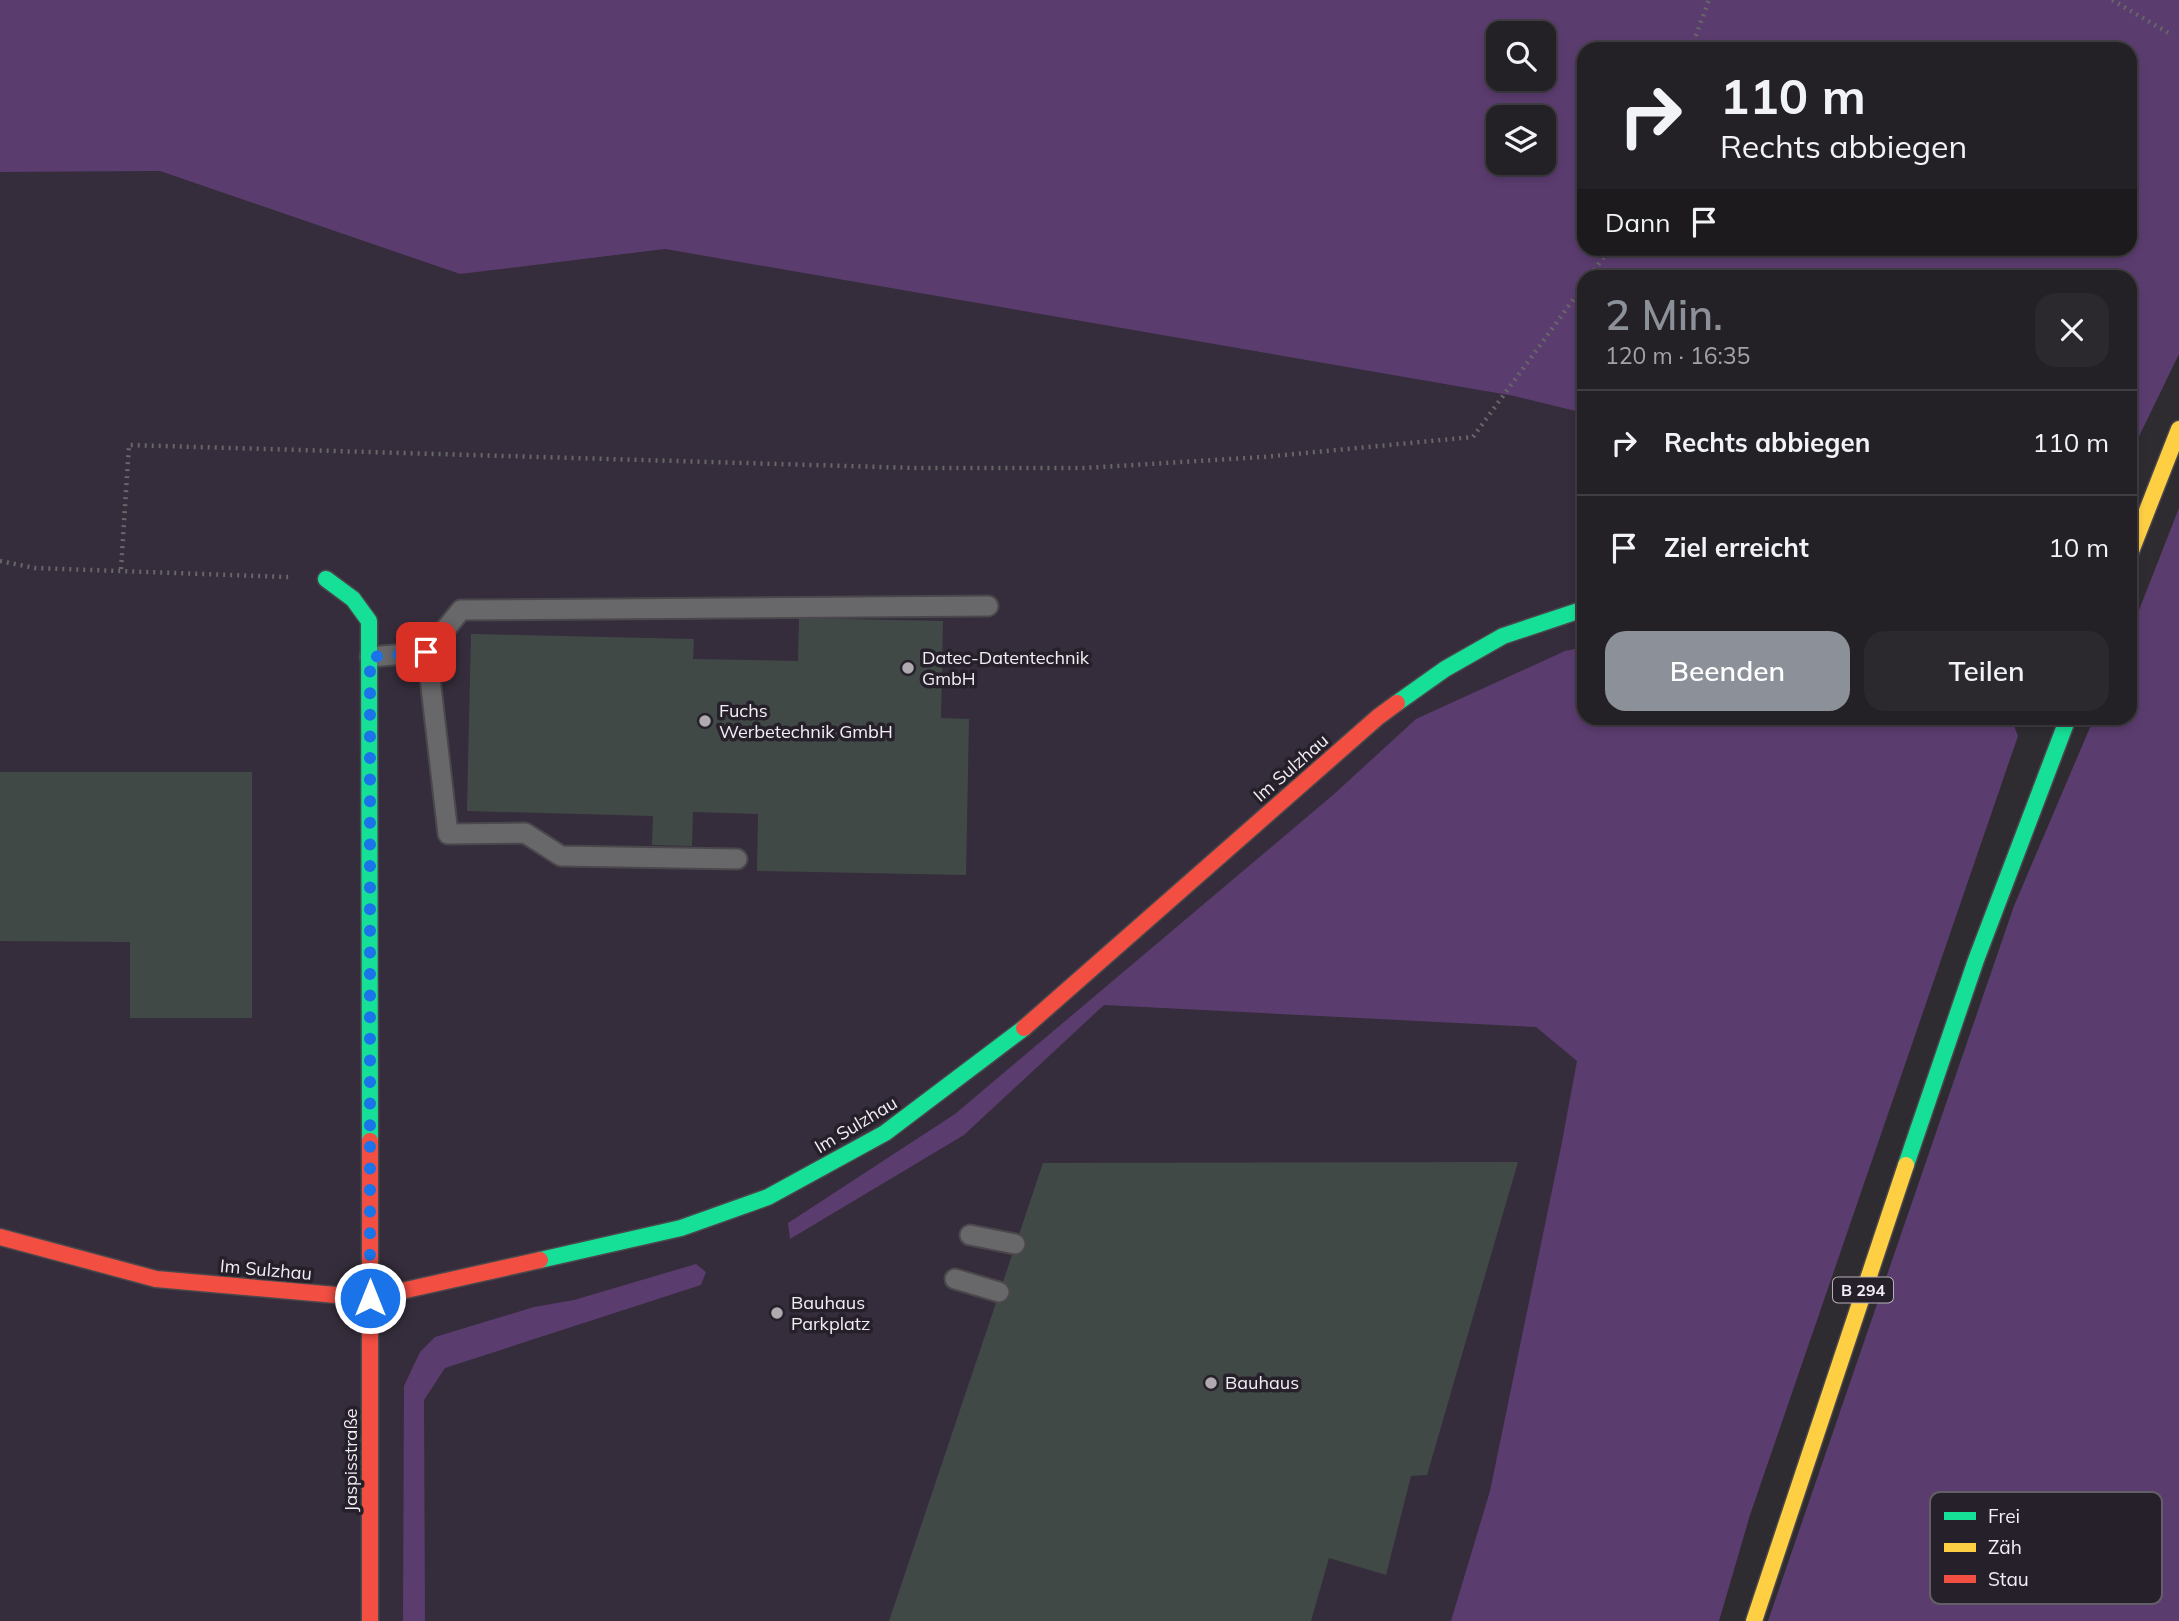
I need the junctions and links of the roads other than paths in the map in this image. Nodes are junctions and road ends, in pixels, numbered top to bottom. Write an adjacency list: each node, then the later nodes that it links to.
1 (2179, 429): 2 (street)
2 (2137, 536)
3 (326, 579): 7 (street, Jaspisstraße)
4 (988, 606): 6 (lane)
5 (1577, 610): 15 (street, Im Sulzhau)
6 (426, 652): 7 (lane); 9 (lane)
7 (370, 657): 15 (street, Jaspisstraße)
8 (2065, 725): 17 (street, B 294)
9 (737, 859)
10 (970, 1235): 12 (lane)
11 (0, 1237): 15 (street, Im Sulzhau)
12 (1015, 1244)
13 (955, 1279): 14 (lane)
14 (999, 1292)
15 (370, 1298): 16 (street, Jaspisstraße)
16 (370, 1621)
17 (1755, 1621)

